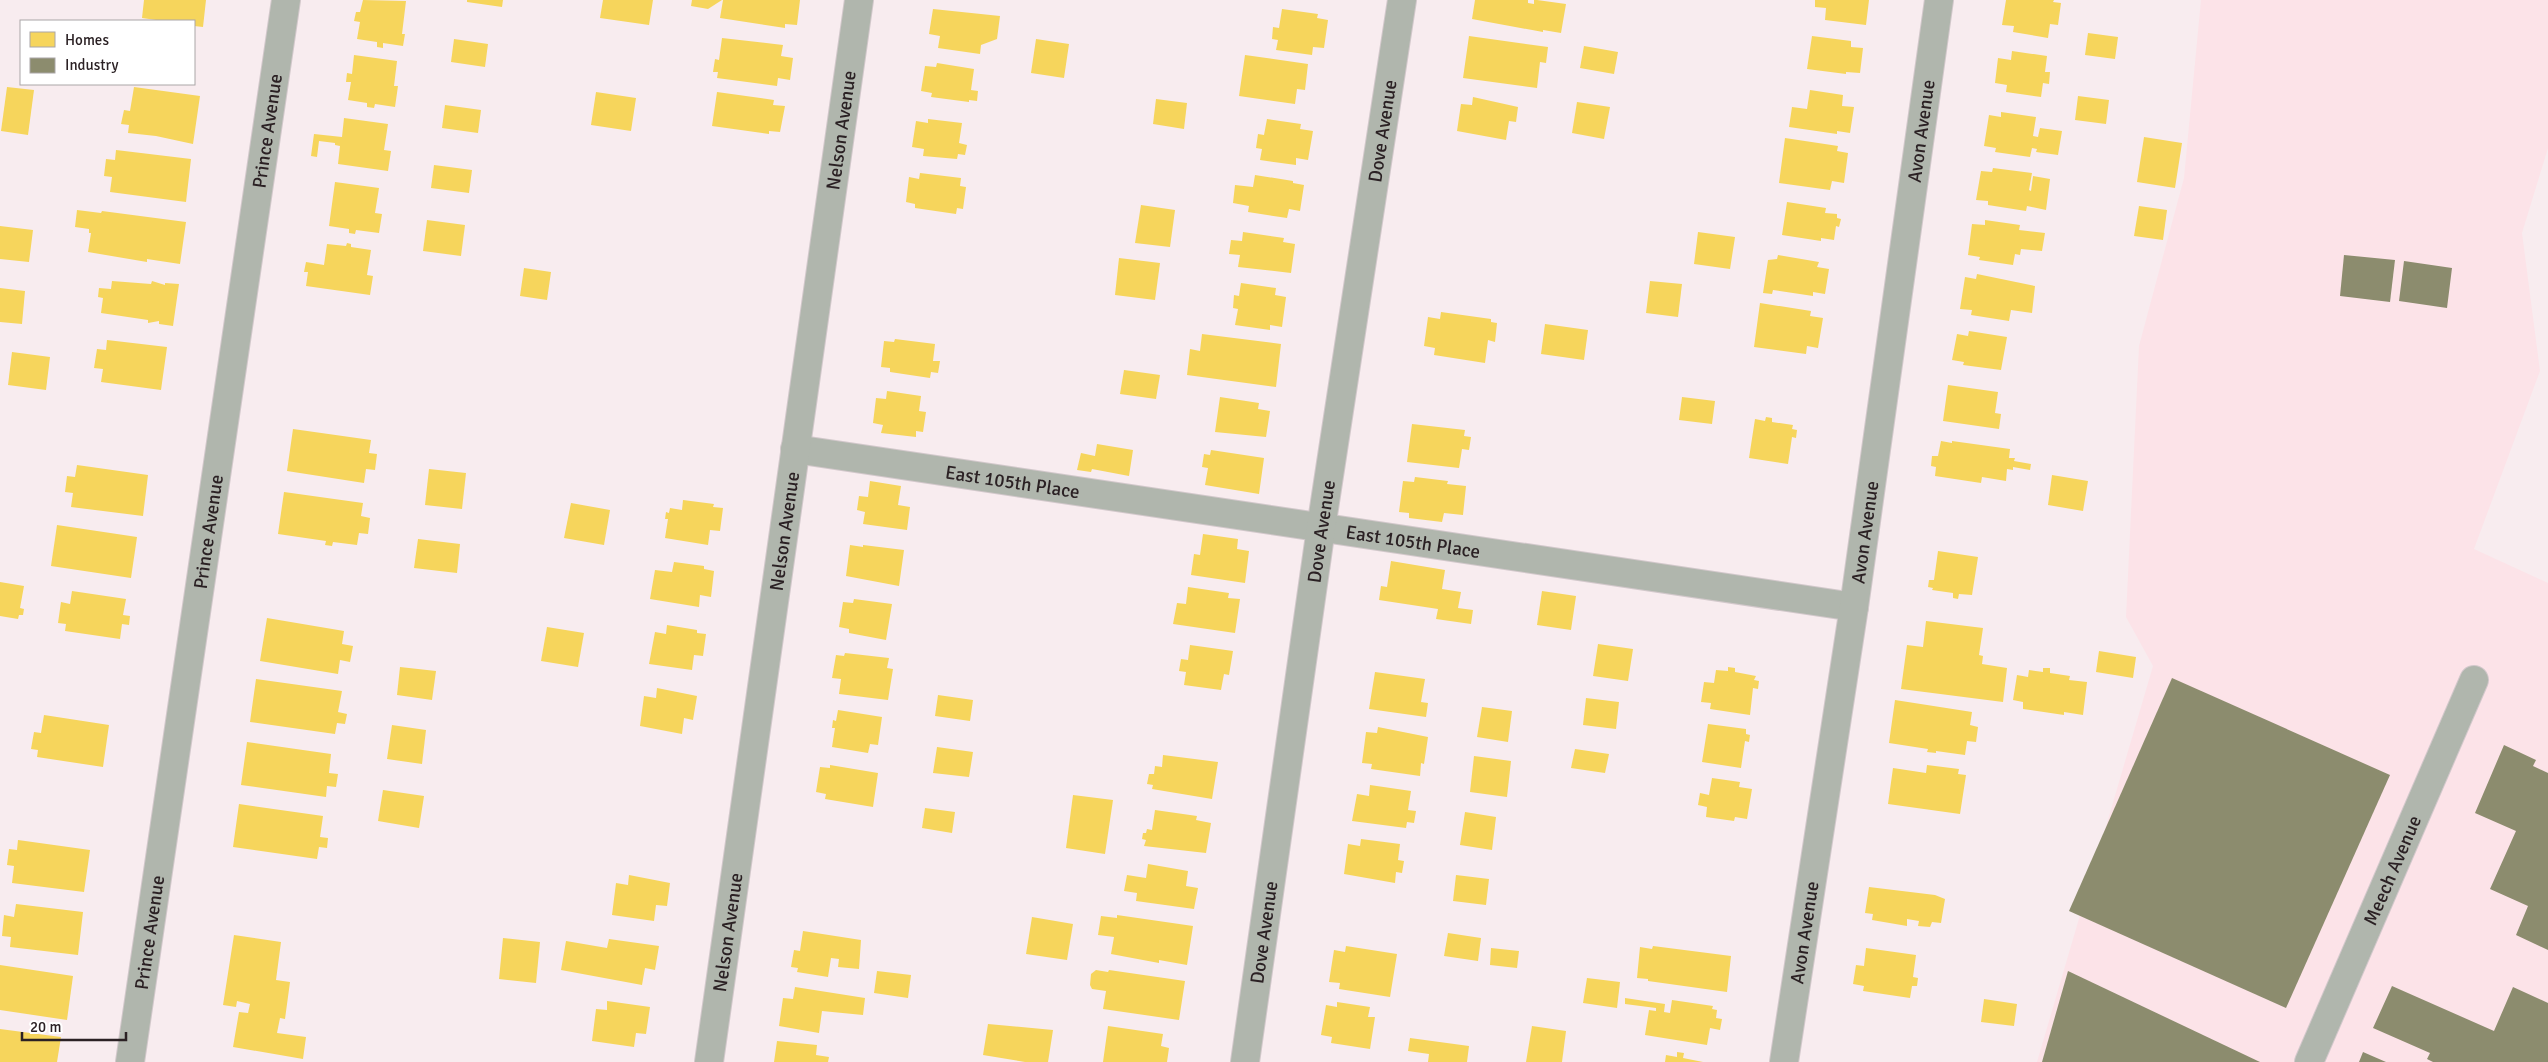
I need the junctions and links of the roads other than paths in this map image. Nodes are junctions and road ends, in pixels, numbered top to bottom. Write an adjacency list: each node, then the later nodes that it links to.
1 (286, 0): 9 (street, Prince Avenue)
2 (858, 0): 5 (street, Nelson Avenue)
3 (1402, 0): 6 (street, Dove Avenue)
4 (1939, 0): 7 (street, Avon Avenue)
5 (795, 449): 6 (street, East 105th Place); 10 (street, Nelson Avenue)
6 (1321, 528): 7 (street, East 105th Place); 11 (street, Dove Avenue)
7 (1854, 607): 12 (street, Avon Avenue)
8 (2474, 680): 13 (street, Meech Avenue)
9 (130, 1062)
10 (709, 1062)
11 (1245, 1062)
12 (1784, 1062)
13 (2310, 1062)

